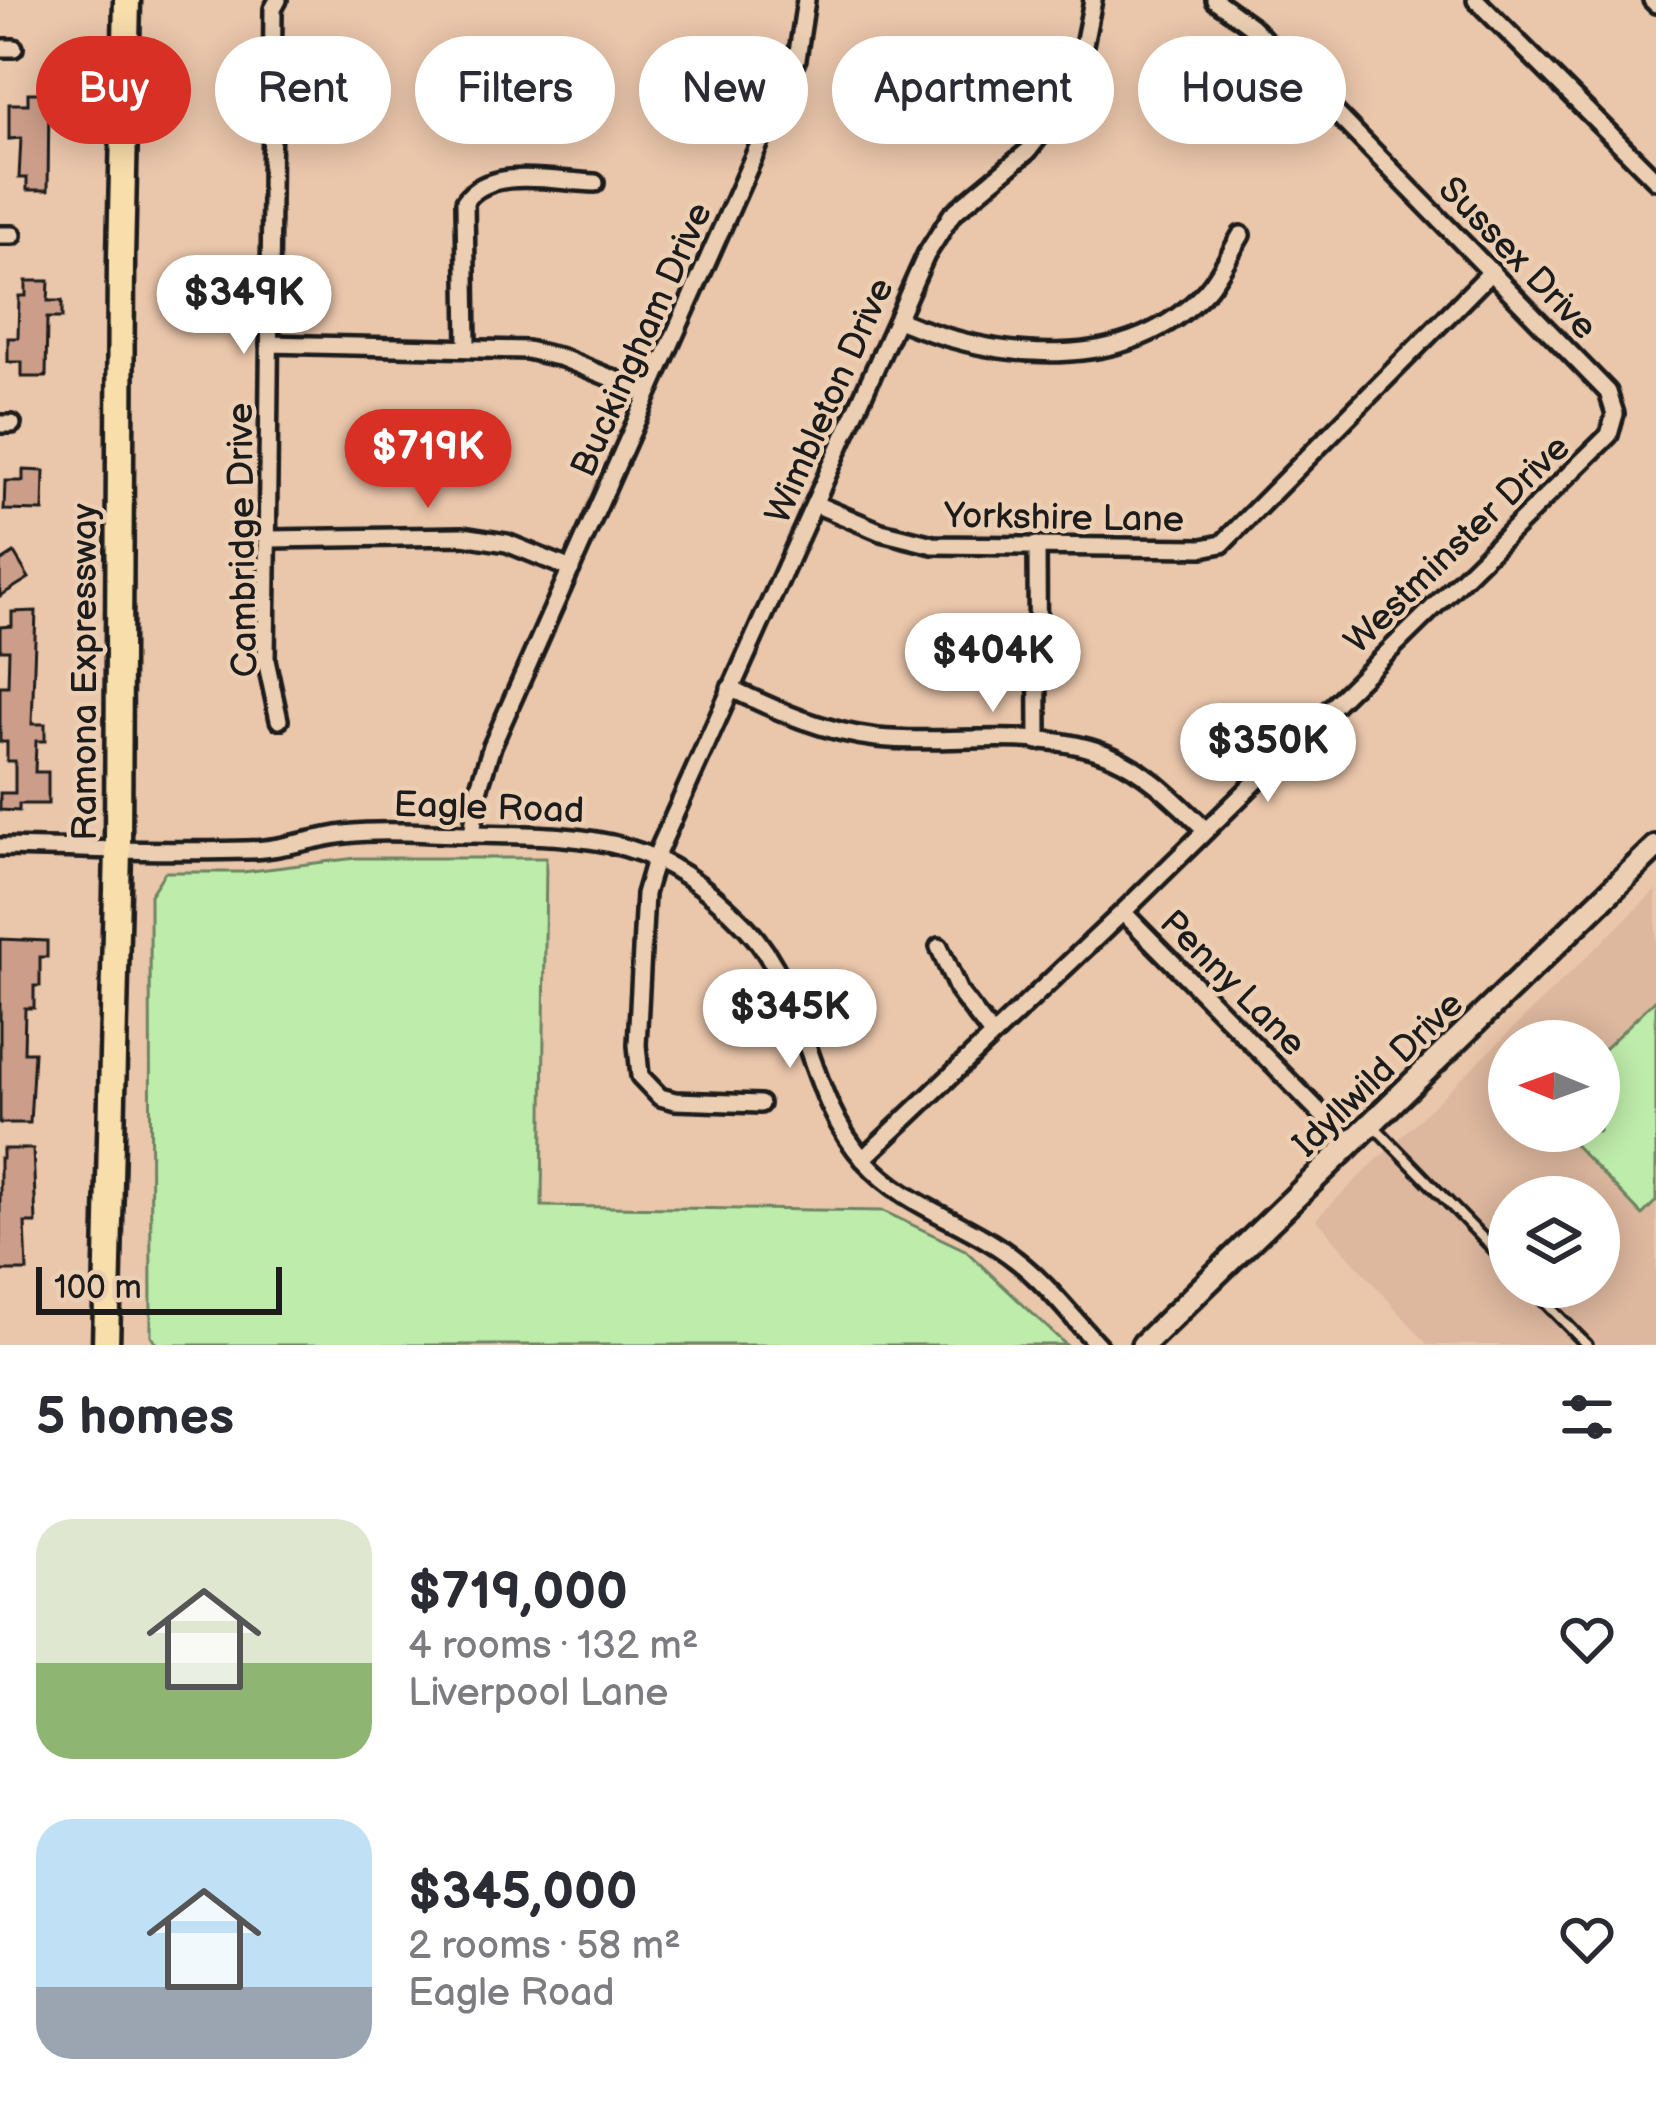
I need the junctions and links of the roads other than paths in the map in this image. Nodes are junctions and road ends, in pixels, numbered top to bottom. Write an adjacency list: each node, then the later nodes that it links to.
1 (128, 0): 27 (main road, Ramona Expressway)
2 (278, 0): 12 (street, Cambridge Drive)
3 (806, 0): 14 (street, Buckingham Drive)
4 (1093, 0): 11 (street, Wimbleton Drive)
5 (1215, 0): 10 (street, Sussex Drive)
6 (1476, 0): 7 (street)
7 (1656, 180)
8 (596, 183): 13 (street)
9 (1241, 235): 11 (street)
10 (1492, 271): 15 (street, Sussex Drive); 18 (street, Yorkshire Lane)
11 (898, 320): 16 (street, Wimbleton Drive)
12 (269, 344): 13 (street); 17 (street, Cambridge Drive)
13 (466, 346): 14 (street)
14 (648, 393): 19 (street, Buckingham Drive)
15 (1615, 414): 23 (street, Westminster Drive)
16 (815, 504): 18 (street, Yorkshire Lane); 20 (street, Wimbleton Drive)
17 (269, 539): 19 (street); 21 (street, Cambridge Drive)
18 (1037, 545): 22 (street)
19 (571, 569): 24 (street, Buckingham Drive)
20 (730, 688): 22 (street); 28 (street, Wimbleton Drive)
21 (279, 720)
22 (1038, 741): 23 (street)
23 (1206, 830): 29 (street, Westminster Drive)
24 (472, 835): 27 (street, Eagle Road); 28 (street, Eagle Road)
25 (0, 847): 27 (street, Eagle Road)
26 (1656, 847): 33 (street, Idyllwild Drive)
27 (118, 849): 38 (main road, Ramona Expressway)
28 (656, 856): 32 (street, Wimbleton Drive); 35 (street, Eagle Road)
29 (1124, 912): 31 (street, Westminster Drive); 34 (street, Penny Lane)
30 (939, 947): 31 (street)
31 (992, 1035): 35 (street, Westminster Drive)
32 (760, 1104)
33 (1373, 1125): 34 (street, Idyllwild Drive); 36 (lane)
34 (1352, 1145): 40 (street, Idyllwild Drive)
35 (863, 1159): 39 (street, Eagle Road)
36 (1488, 1243)
37 (1551, 1308): 41 (lane)
38 (106, 1345)
39 (1098, 1345)
40 (1143, 1345)
41 (1587, 1345)

